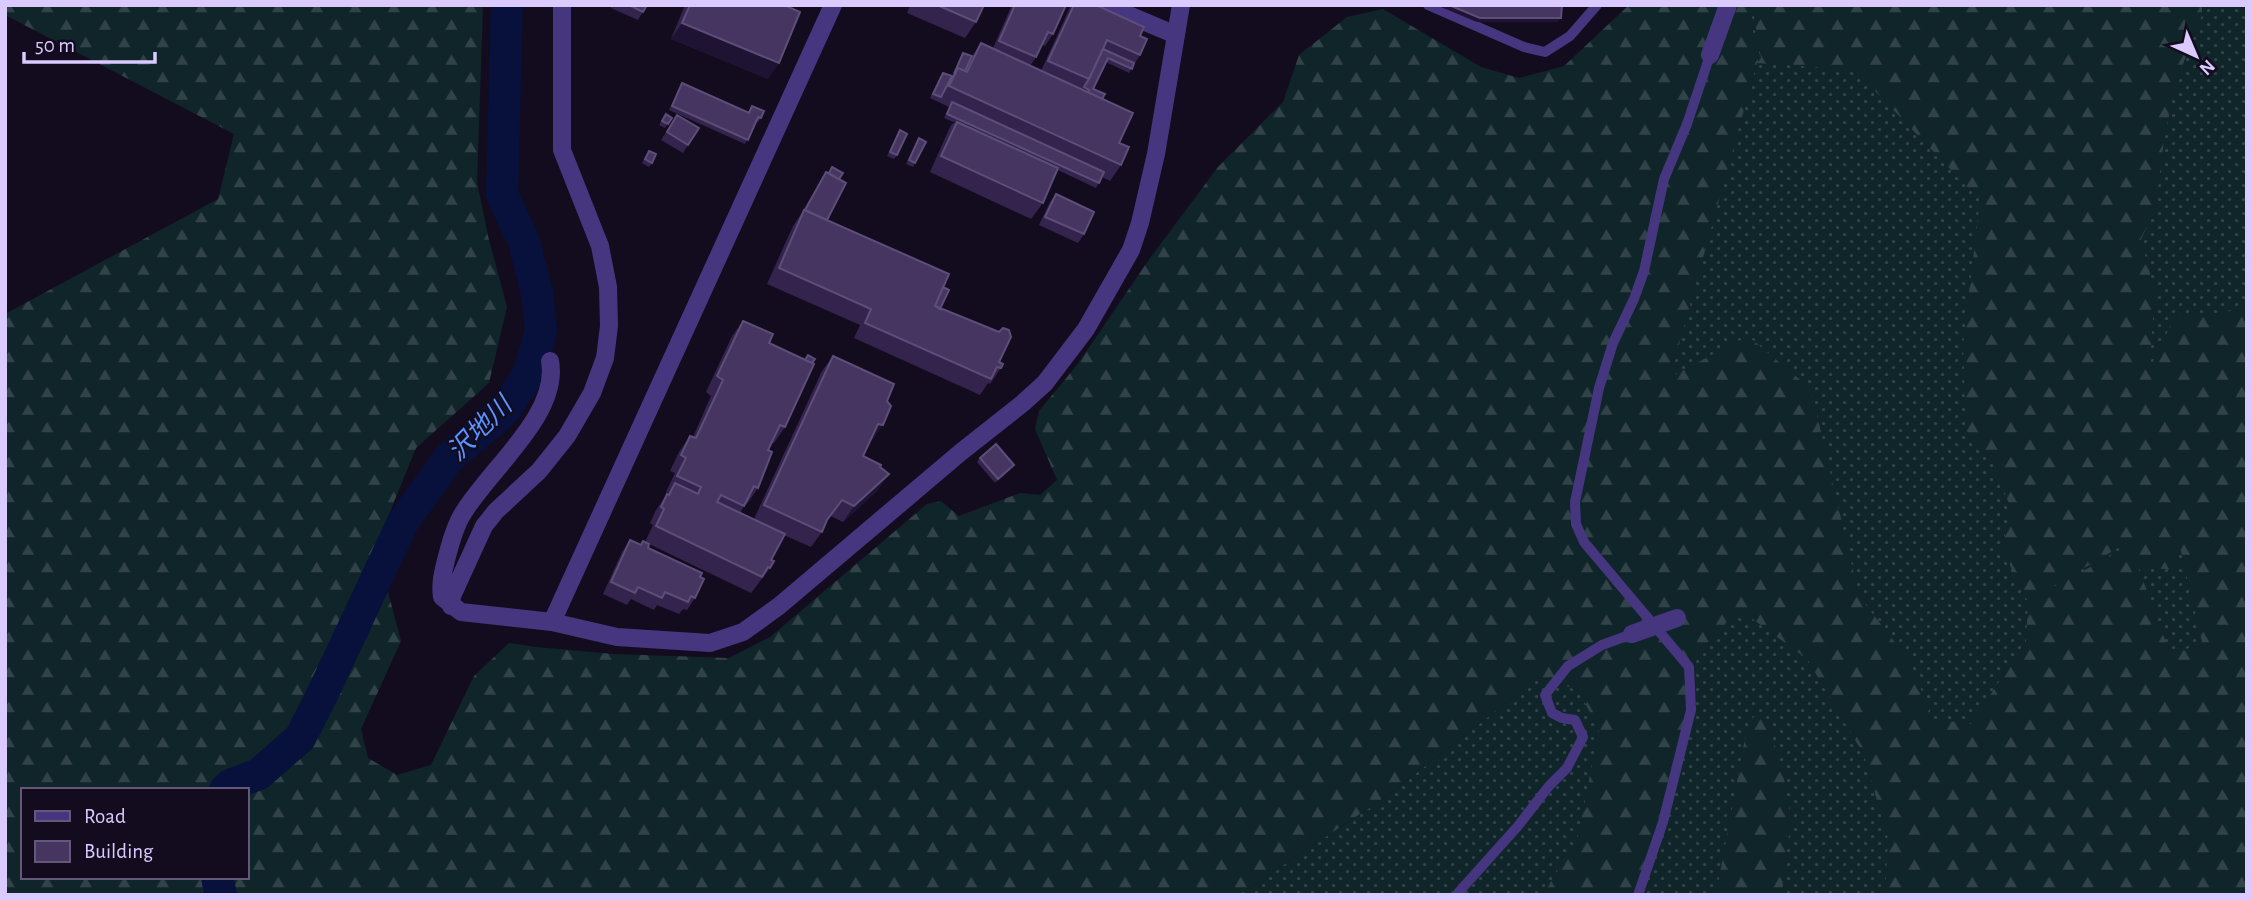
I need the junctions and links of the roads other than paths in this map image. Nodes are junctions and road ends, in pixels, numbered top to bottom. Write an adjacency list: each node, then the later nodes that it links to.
1 (562, 5): 11 (street)
2 (833, 5): 13 (street)
3 (1105, 5): 8 (street)
4 (1181, 5): 8 (street)
5 (1428, 5): 6 (lane)
6 (1597, 5)
7 (1728, 5): 9 (street)
8 (1176, 35): 13 (street)
9 (1710, 55): 16 (lane)
10 (550, 361): 11 (street)
11 (451, 606): 13 (street)
12 (1676, 618): 14 (street, bridge)
13 (552, 622)
14 (1632, 634): 15 (lane)
15 (1458, 893)
16 (1638, 895)

